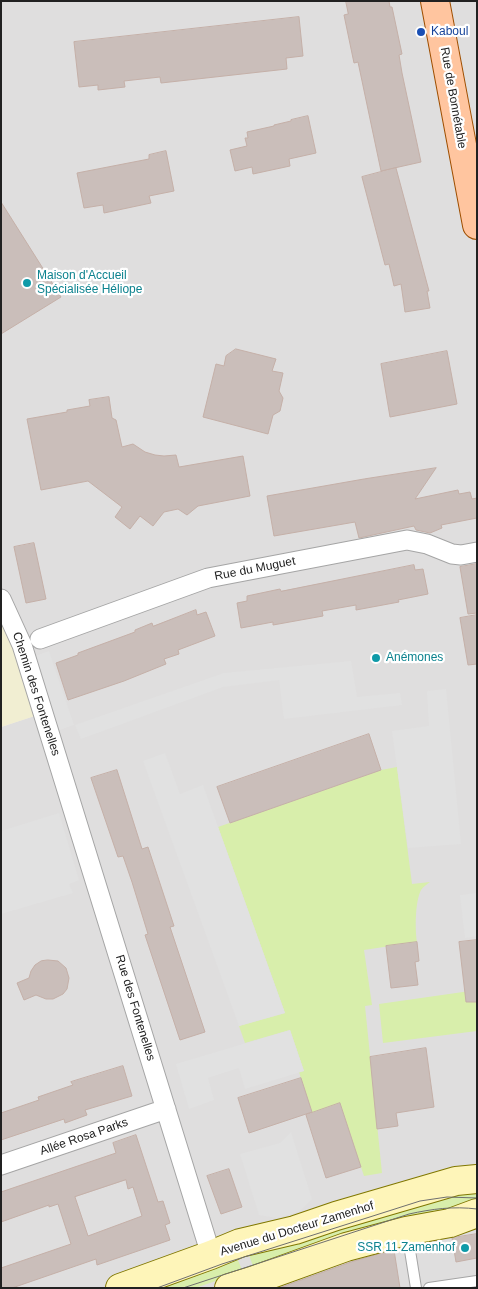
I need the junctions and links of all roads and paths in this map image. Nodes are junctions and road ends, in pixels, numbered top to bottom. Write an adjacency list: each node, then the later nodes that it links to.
1 (435, 1): 2 (main road, Rue de Bonnétable)
2 (477, 225)
3 (477, 552): 5 (street, Rue du Muguet)
4 (1, 599): 6 (street, Chemin des Fontenelles)
5 (40, 639)
6 (59, 761): 7 (street, Rue des Fontenelles)
7 (166, 1109): 8 (street, Allée Rosa Parks); 12 (street, Rue des Fontenelles)
8 (1, 1165)
9 (477, 1179): 12 (street, Avenue du Docteur Zamenhof)
10 (474, 1215): 11 (street)
11 (406, 1231): 15 (street); 16 (lane)
12 (211, 1255): 14 (street, Avenue du Docteur Zamenhof)
13 (477, 1280): 17 (lane)
14 (120, 1288)
15 (229, 1288)
16 (416, 1288)
17 (429, 1288)

